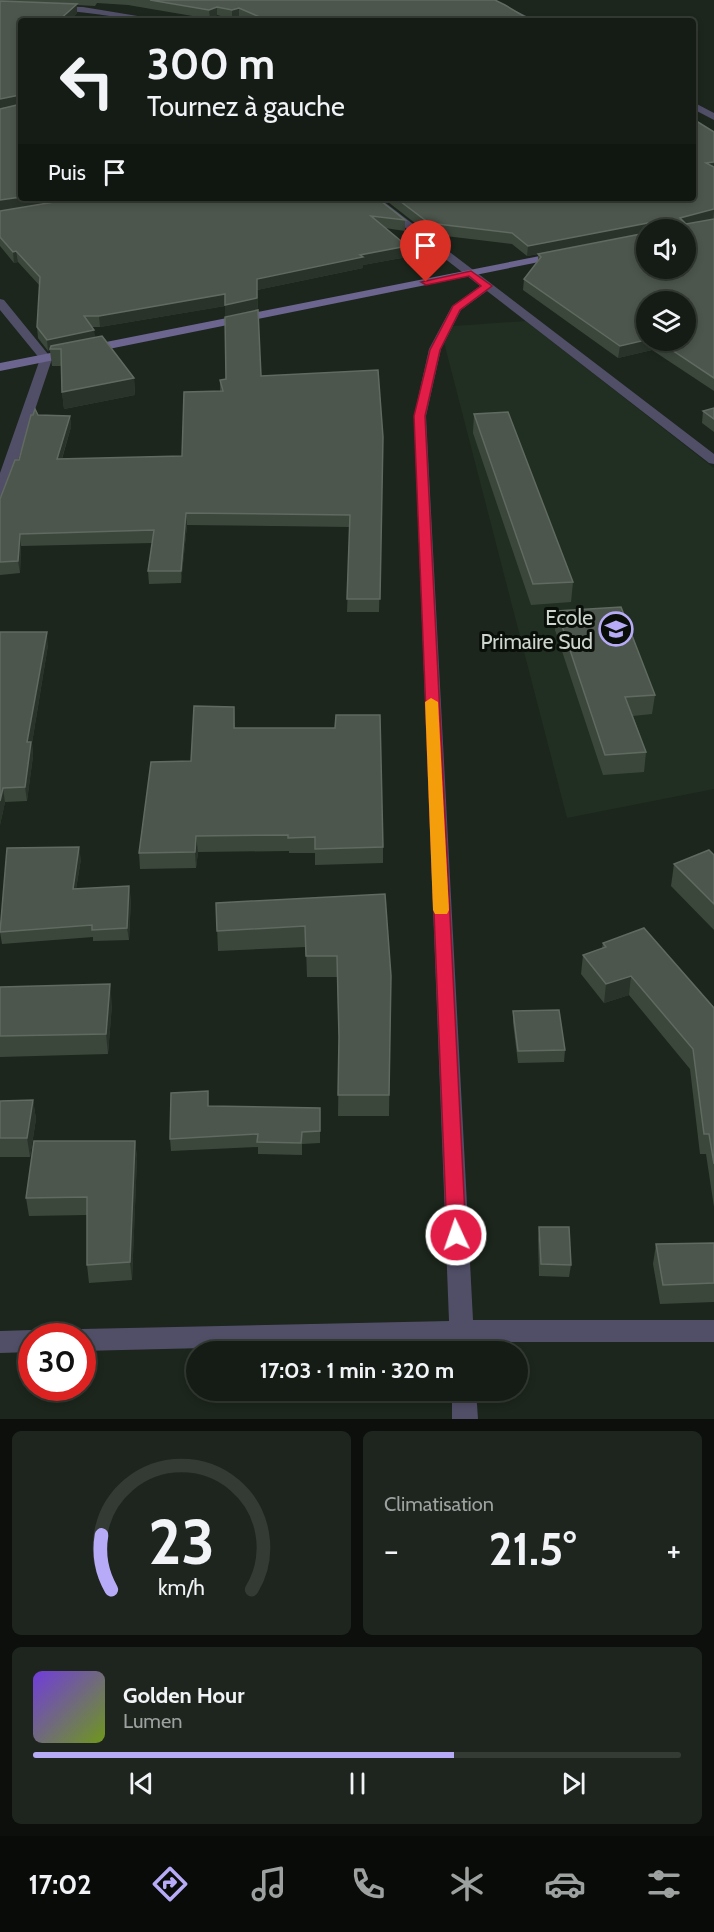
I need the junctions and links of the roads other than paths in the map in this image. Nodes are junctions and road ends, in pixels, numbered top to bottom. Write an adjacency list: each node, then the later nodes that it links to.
1 (486, 0): 6 (street)
2 (47, 7): 3 (street)
3 (83, 9): 4 (street); 5 (street)
4 (78, 18)
5 (144, 18)
6 (526, 18)
7 (696, 107): 8 (street)
8 (714, 117)
9 (376, 201): 11 (street)
10 (576, 252): 11 (main road)
11 (471, 273): 12 (street); 14 (main road)
12 (487, 286): 16 (street); 21 (street)
13 (0, 302): 14 (street)
14 (46, 359): 15 (main road); 17 (street)
15 (0, 367)
16 (714, 460)
17 (0, 493)
18 (714, 1331): 21 (street)
19 (96, 1340): 21 (street)
20 (18, 1341): 22 (street)
21 (461, 1341)
22 (0, 1342)
23 (464, 1401): 24 (street)
24 (465, 1419)

